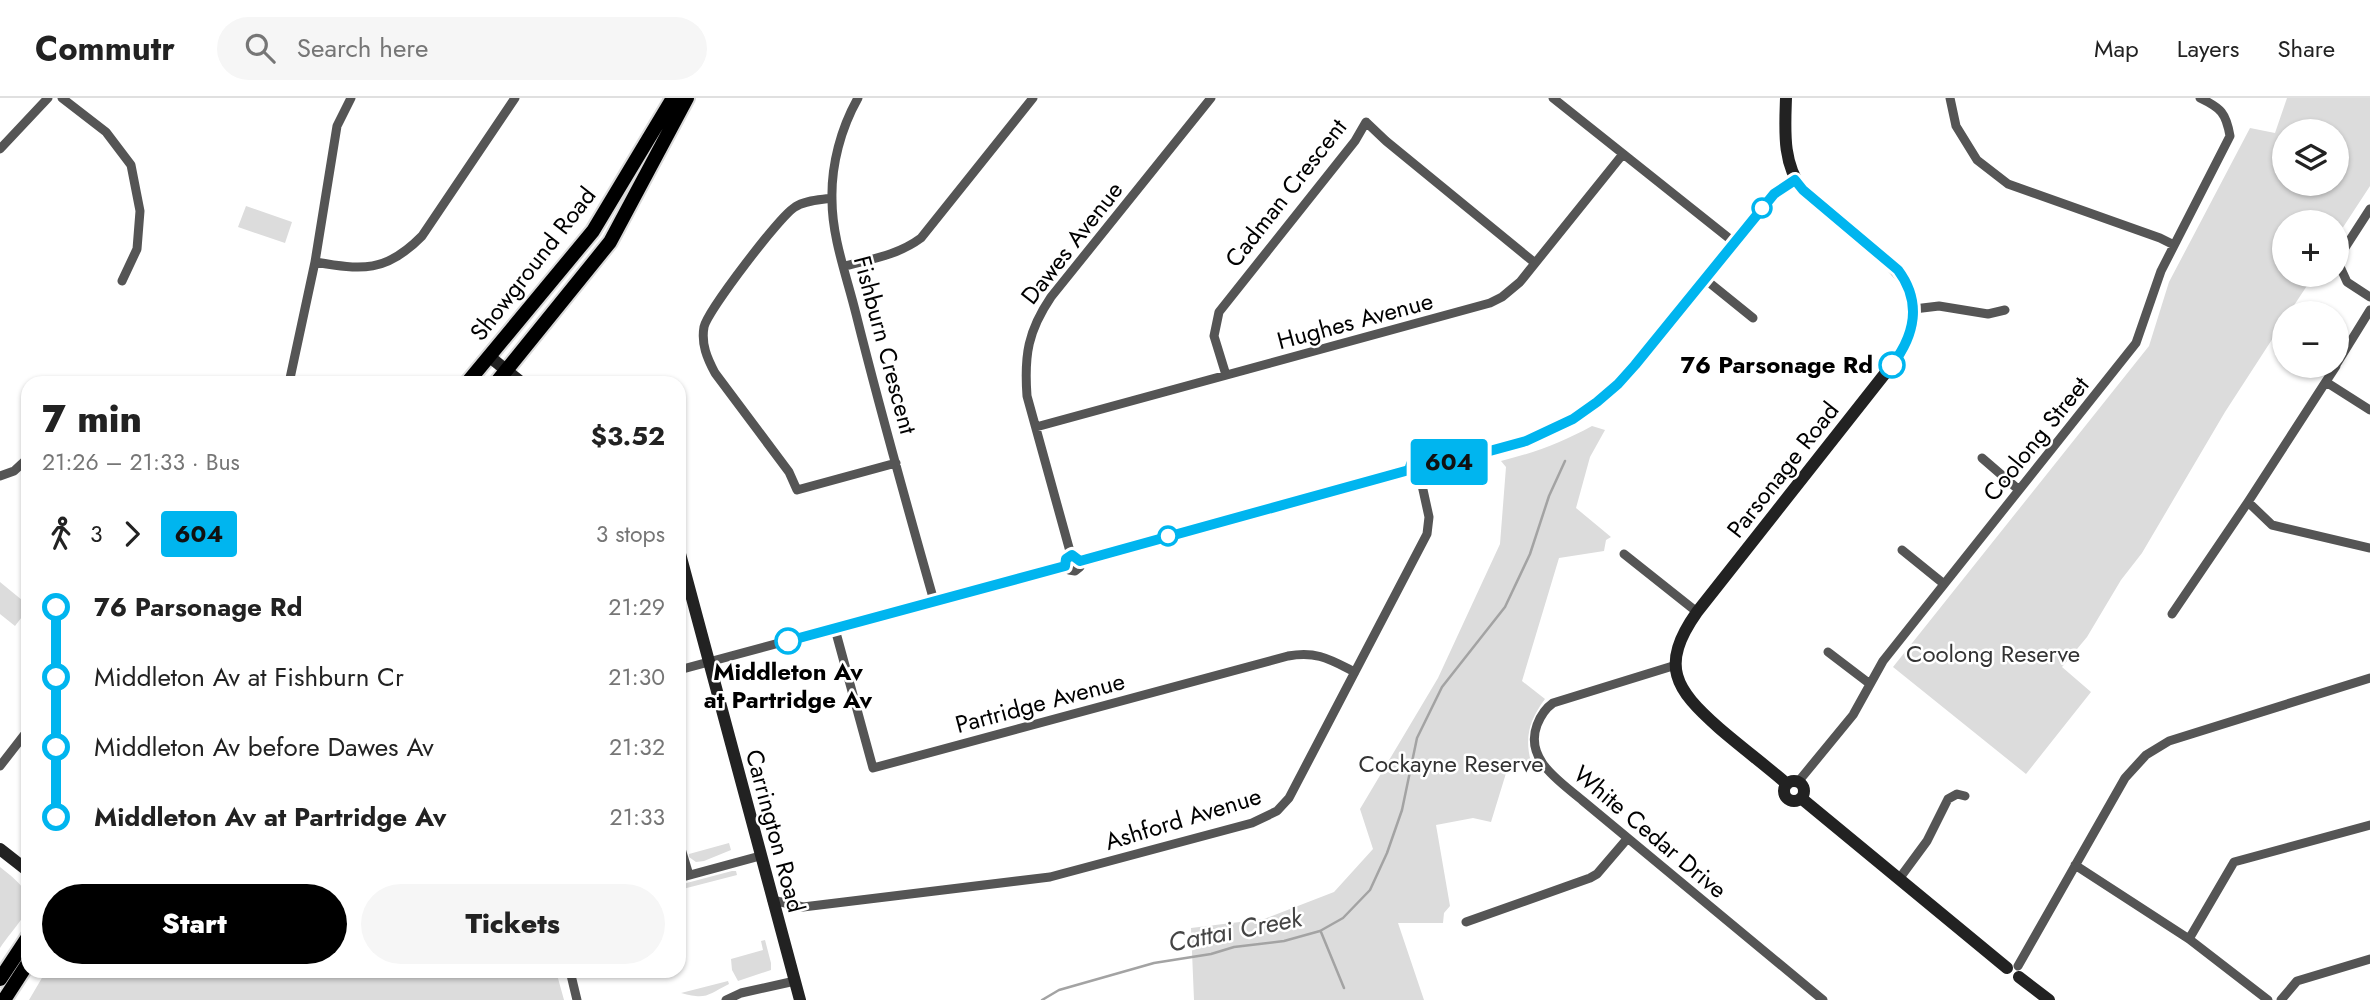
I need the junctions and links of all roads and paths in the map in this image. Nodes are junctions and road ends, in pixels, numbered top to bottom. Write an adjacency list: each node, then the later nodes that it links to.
1 (48, 98): 14 (street)
2 (62, 98): 25 (street)
3 (352, 98): 21 (street)
4 (515, 98): 21 (street)
5 (673, 98): 32 (main road, Showground Road)
6 (687, 98): 33 (main road, Showground Road)
7 (859, 98): 17 (street, Fishburn Crescent)
8 (1034, 98): 23 (street)
9 (1211, 98): 42 (street, Dawes Avenue)
10 (1553, 98): 15 (street)
11 (1786, 98): 16 (street)
12 (1950, 98): 20 (street)
13 (2200, 98): 20 (street, Coolong Street)
14 (0, 149)
15 (1623, 154): 19 (street); 22 (street, Hughes Avenue)
16 (1795, 180): 19 (street); 27 (street)
17 (832, 198): 23 (street, Fishburn Crescent); 44 (street)
18 (2370, 209): 26 (street)
19 (1735, 243): 24 (street)
20 (2174, 245): 50 (street, Coolong Street)
21 (315, 262): 35 (street)
22 (1535, 263): 34 (street, Hughes Avenue); 34 (street, Cadman Crescent)
23 (845, 266): 44 (street, Fishburn Crescent)
24 (1706, 280): 30 (street); 46 (street)
25 (122, 281)
26 (2370, 297)
27 (1914, 309): 28 (street); 59 (street, Parsonage Road)
28 (2005, 310)
29 (2370, 310): 31 (street)
30 (1753, 318)
31 (2349, 344)
32 (490, 357): 33 (street); 36 (main road, Showground Road)
33 (507, 370): 37 (main road, Showground Road); 38 (street)
34 (1226, 375): 42 (street, Hughes Avenue)
35 (291, 376)
36 (473, 376)
37 (502, 376)
38 (514, 376)
39 (2328, 378): 40 (street)
40 (2326, 382): 41 (street); 51 (street)
41 (2370, 411)
42 (1037, 427): 55 (street, Dawes Avenue)
43 (1982, 458): 50 (street)
44 (896, 463): 58 (street, Fishburn Crescent)
45 (21, 464): 49 (street)
46 (1425, 466): 47 (street); 48 (street)
47 (1409, 470): 48 (street); 55 (street)
48 (1420, 476): 66 (street, Ashford Avenue)
49 (0, 477)
50 (2019, 490): 57 (street, Coolong Street)
51 (2248, 502): 52 (street); 60 (street)
52 (2370, 548)
53 (1902, 550): 57 (street)
54 (1624, 554): 59 (street)
55 (1076, 558): 58 (street)
56 (686, 577): 63 (street, Carrington Road)
57 (1944, 584): 68 (street, Coolong Street)
58 (934, 601): 61 (street)
59 (1697, 612): 64 (street, Parsonage Road)
60 (2172, 614)
61 (835, 629): 63 (street); 66 (street, Partridge Avenue)
62 (1828, 652): 68 (street)
63 (708, 662): 65 (street); 76 (street, Carrington Road)
64 (1676, 665): 71 (street); 74 (street, White Cedar Drive)
65 (686, 668)
66 (1355, 672): 81 (street, Ashford Avenue)
67 (2370, 678): 77 (street)
68 (1871, 684): 71 (street, Coolong Street)
69 (21, 739): 70 (street)
70 (0, 766)
71 (1793, 783): 80 (street)
72 (1965, 796): 80 (street)
73 (2370, 825): 83 (street)
74 (1627, 839): 82 (street); 95 (street, White Cedar Drive)
75 (0, 849): 78 (street)
76 (760, 856): 79 (street); 81 (street, Carrington Road)
77 (2076, 865): 83 (street); 86 (street)
78 (21, 867)
79 (686, 875)
80 (1899, 879): 86 (street)
81 (772, 900): 90 (street, Carrington Road)
82 (1466, 922)
83 (2189, 939): 97 (street)
84 (21, 946): 89 (main road)
85 (2370, 959): 98 (street)
86 (2015, 970): 96 (street)
87 (21, 974): 91 (main road)
88 (572, 978): 92 (street)
89 (0, 979)
90 (795, 981): 93 (street); 94 (street, Carrington Road)
91 (4, 1000)
92 (577, 1000)
93 (726, 1000)
94 (800, 1000)
95 (1823, 1000)
96 (2049, 1000)
97 (2268, 1000)
98 (2281, 1000)

